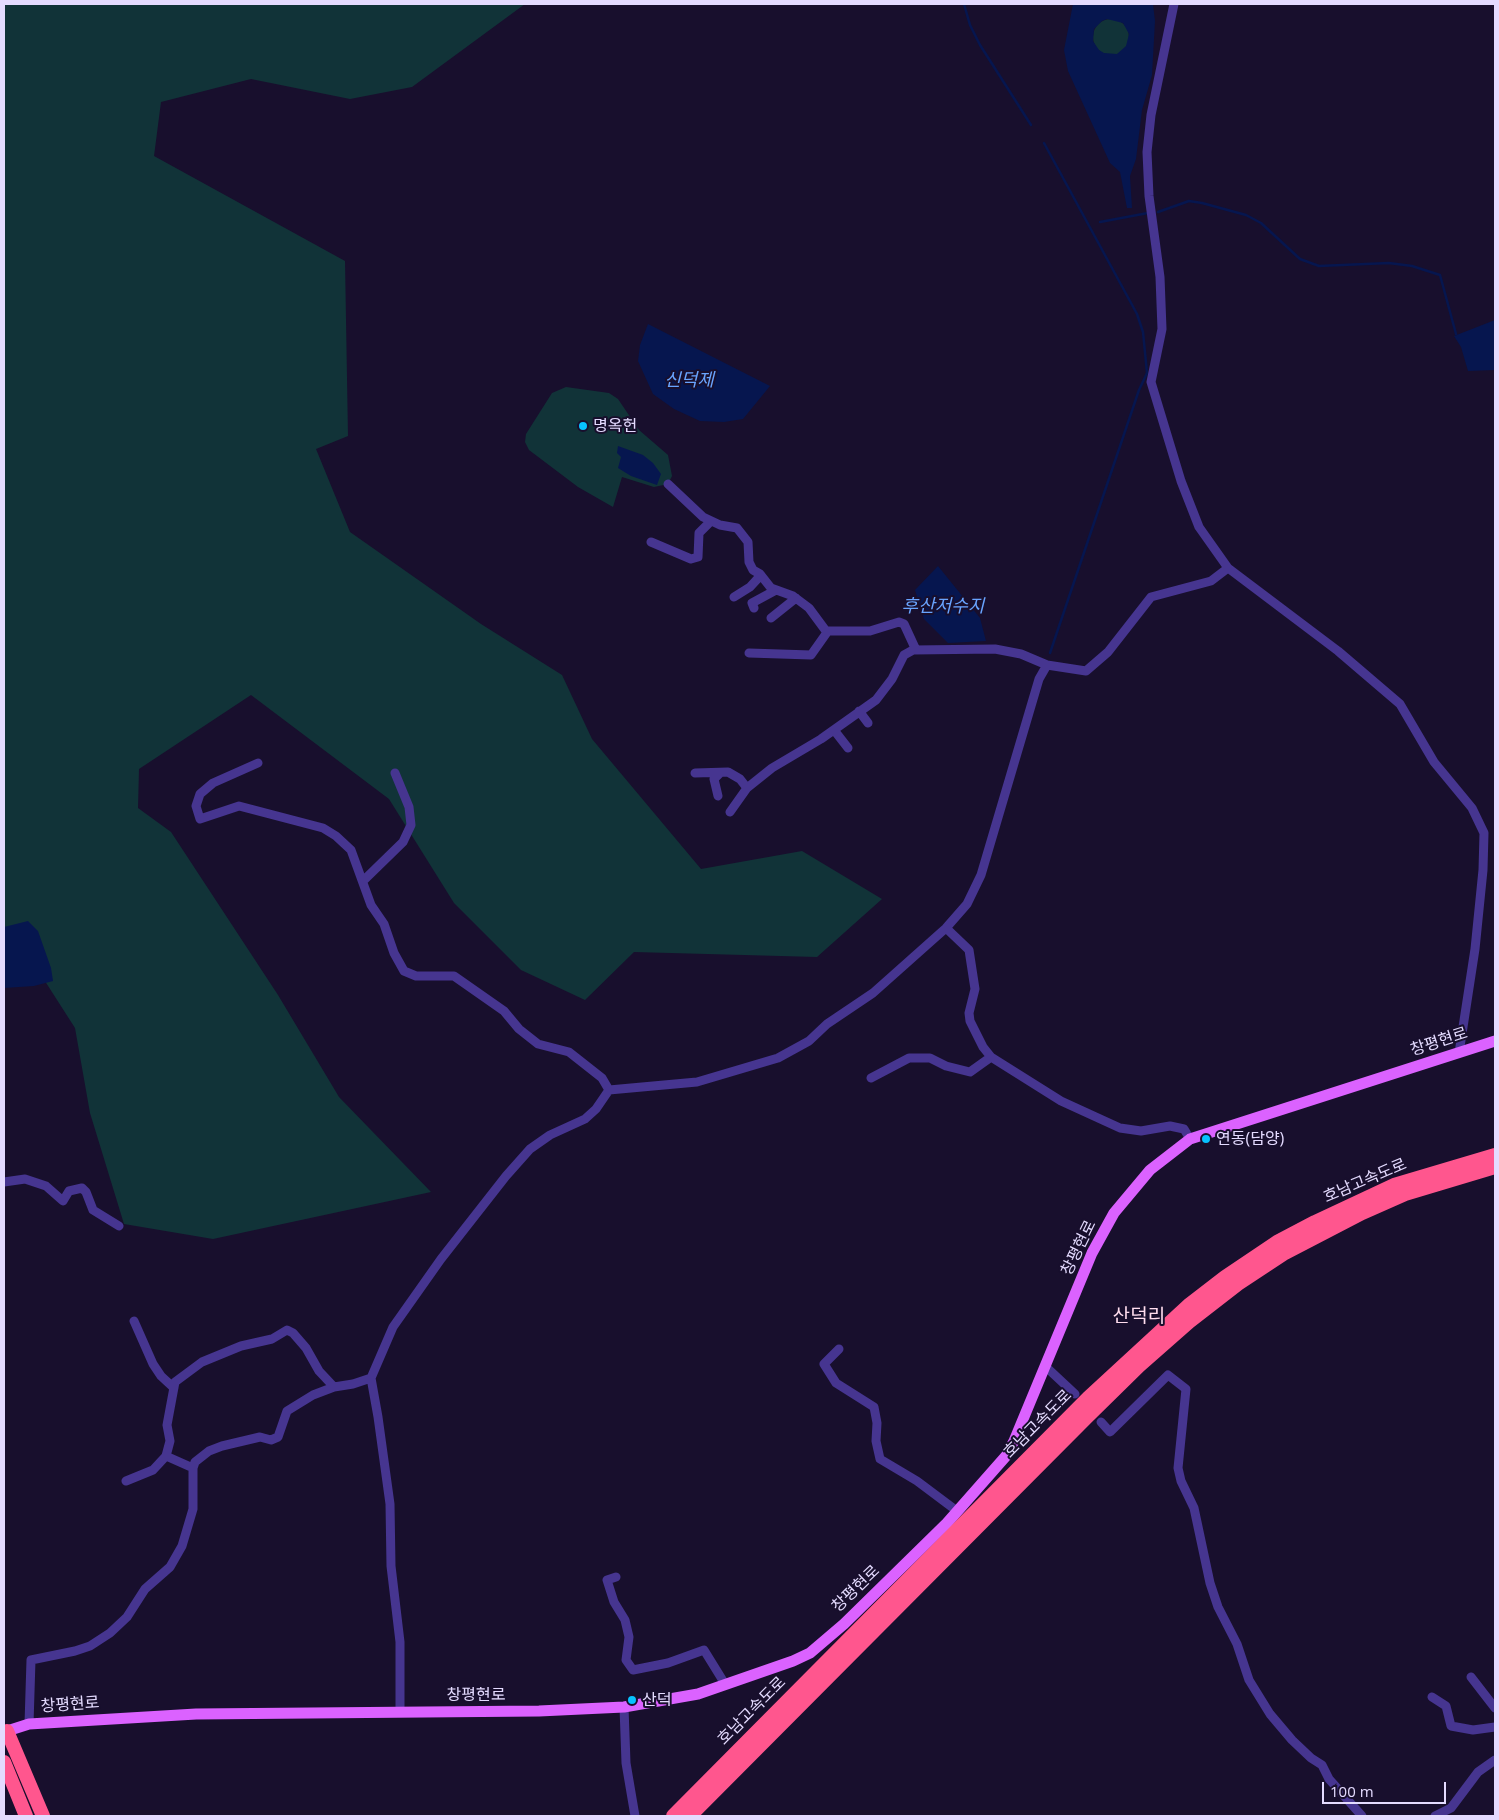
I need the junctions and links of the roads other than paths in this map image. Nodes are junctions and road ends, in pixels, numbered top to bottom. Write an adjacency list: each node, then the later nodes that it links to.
1 (1174, 4): 5 (street)
2 (668, 484): 3 (street)
3 (711, 521): 4 (street); 6 (street)
4 (651, 542)
5 (1228, 568): 15 (street); 30 (street)
6 (761, 575): 7 (street); 8 (street)
7 (776, 590): 9 (street); 10 (street)
8 (734, 597)
9 (796, 598): 11 (street); 12 (street)
10 (754, 608)
11 (771, 618)
12 (828, 631): 13 (street); 14 (street)
13 (916, 650): 15 (street); 16 (street)
14 (749, 653)
15 (1047, 665): 28 (street)
16 (860, 711): 17 (street); 18 (street)
17 (868, 723)
18 (834, 730): 19 (street); 24 (street)
19 (848, 748)
20 (258, 763): 27 (street)
21 (395, 772): 27 (street)
22 (695, 773): 23 (street)
23 (720, 773): 24 (street); 25 (street)
24 (747, 788): 26 (street)
25 (718, 796)
26 (730, 812)
27 (363, 881): 33 (street)
28 (946, 928): 31 (street); 33 (street)
29 (1495, 1041): 30 (main road, 창평현로)
30 (1459, 1053): 34 (main road, 창평현로)
31 (991, 1057): 32 (street); 34 (street)
32 (871, 1078)
33 (609, 1090): 42 (street)
34 (1190, 1139): 41 (main road, 창평현로)
35 (1495, 1155): 66 (highway, 호남고속도로)
36 (1495, 1167): 67 (highway, 호남고속도로)
37 (4, 1182): 38 (street)
38 (118, 1226)
39 (134, 1321): 44 (street)
40 (839, 1349): 50 (street)
41 (1045, 1366): 45 (street); 50 (main road, 창평현로)
42 (371, 1378): 43 (street); 57 (street)
43 (334, 1387): 44 (street); 48 (street)
44 (174, 1388): 47 (street)
45 (1075, 1394)
46 (1102, 1422): 68 (street)
47 (166, 1456): 48 (street); 49 (street)
48 (193, 1468): 58 (street)
49 (126, 1481)
50 (957, 1511): 53 (main road, 창평현로)
51 (616, 1577): 53 (street)
52 (1471, 1677): 56 (street)
53 (725, 1684): 55 (main road, 창평현로)
54 (1432, 1697): 59 (street)
55 (624, 1707): 57 (main road, 창평현로); 65 (street)
56 (1495, 1708)
57 (400, 1712): 58 (main road, 창평현로)
58 (29, 1724): 60 (main road, 창평현로)
59 (1495, 1727)
60 (6, 1732): 64 (highway)
61 (1495, 1760): 69 (street)
62 (4, 1762): 63 (highway)
63 (26, 1816)
64 (43, 1816)
65 (635, 1816)
66 (673, 1816)
67 (690, 1816)
68 (1362, 1816)
69 (1435, 1816)

